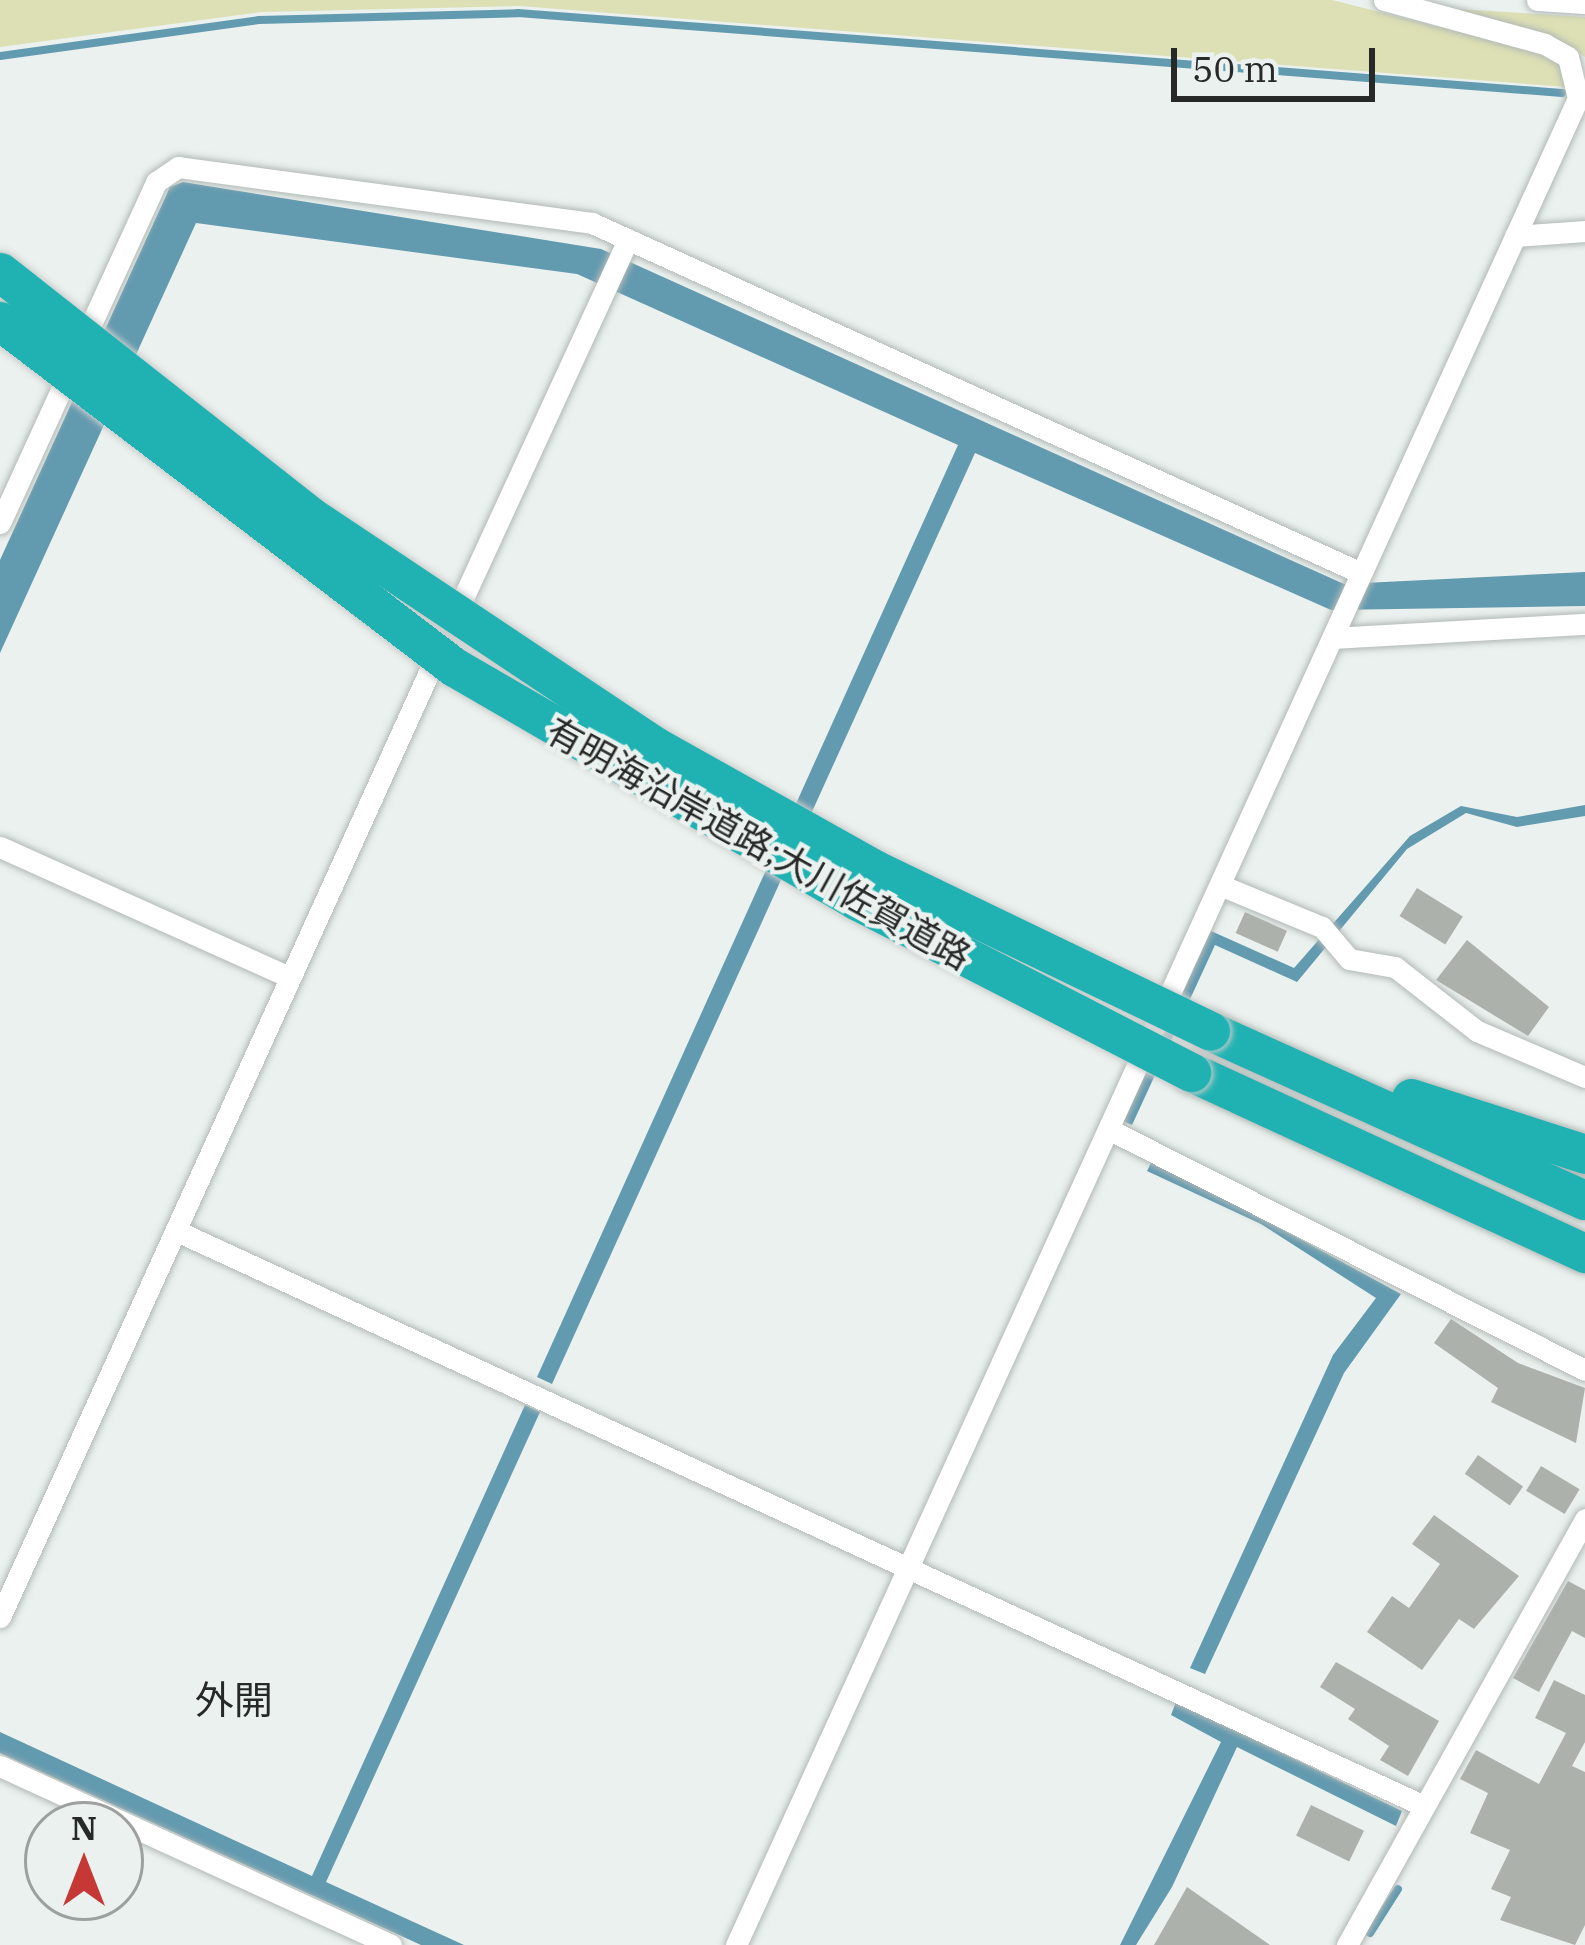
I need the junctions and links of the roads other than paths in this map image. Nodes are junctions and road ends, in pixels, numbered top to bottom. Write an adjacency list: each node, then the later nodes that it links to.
1 (1384, 0): 5 (street)
2 (1537, 0): 3 (street)
3 (1585, 3)
4 (1585, 231): 5 (street)
5 (1515, 236): 10 (street)
6 (628, 239): 9 (street); 10 (street); 15 (street)
7 (0, 272): 16 (highway, 有明海沿岸道路;大川佐賀道路, bridge)
8 (0, 321): 18 (highway, 有明海沿岸道路;大川佐賀道路, bridge)
9 (0, 523)
10 (1360, 576): 12 (street)
11 (1585, 623): 12 (street)
12 (1337, 630): 14 (street)
13 (0, 847): 15 (street)
14 (1220, 885): 17 (street); 19 (street)
15 (289, 976): 22 (street)
16 (1262, 1054): 20 (highway); 21 (highway, 有明海沿岸道路;大川佐賀道路)
17 (1585, 1077)
18 (1262, 1105): 23 (highway, 有明海沿岸道路;大川佐賀道路); 24 (highway)
19 (1108, 1129): 25 (street); 28 (street)
20 (1585, 1154)
21 (1585, 1200)
22 (179, 1232): 28 (street); 29 (street)
23 (1585, 1253)
24 (1585, 1279)
25 (1585, 1370)
26 (1585, 1519): 27 (street)
27 (1577, 1547): 31 (street)
28 (912, 1563): 31 (street); 34 (street)
29 (0, 1617)
30 (0, 1766): 33 (street)
31 (1420, 1804): 32 (street)
32 (1352, 1944)
33 (391, 1945)
34 (736, 1945)

